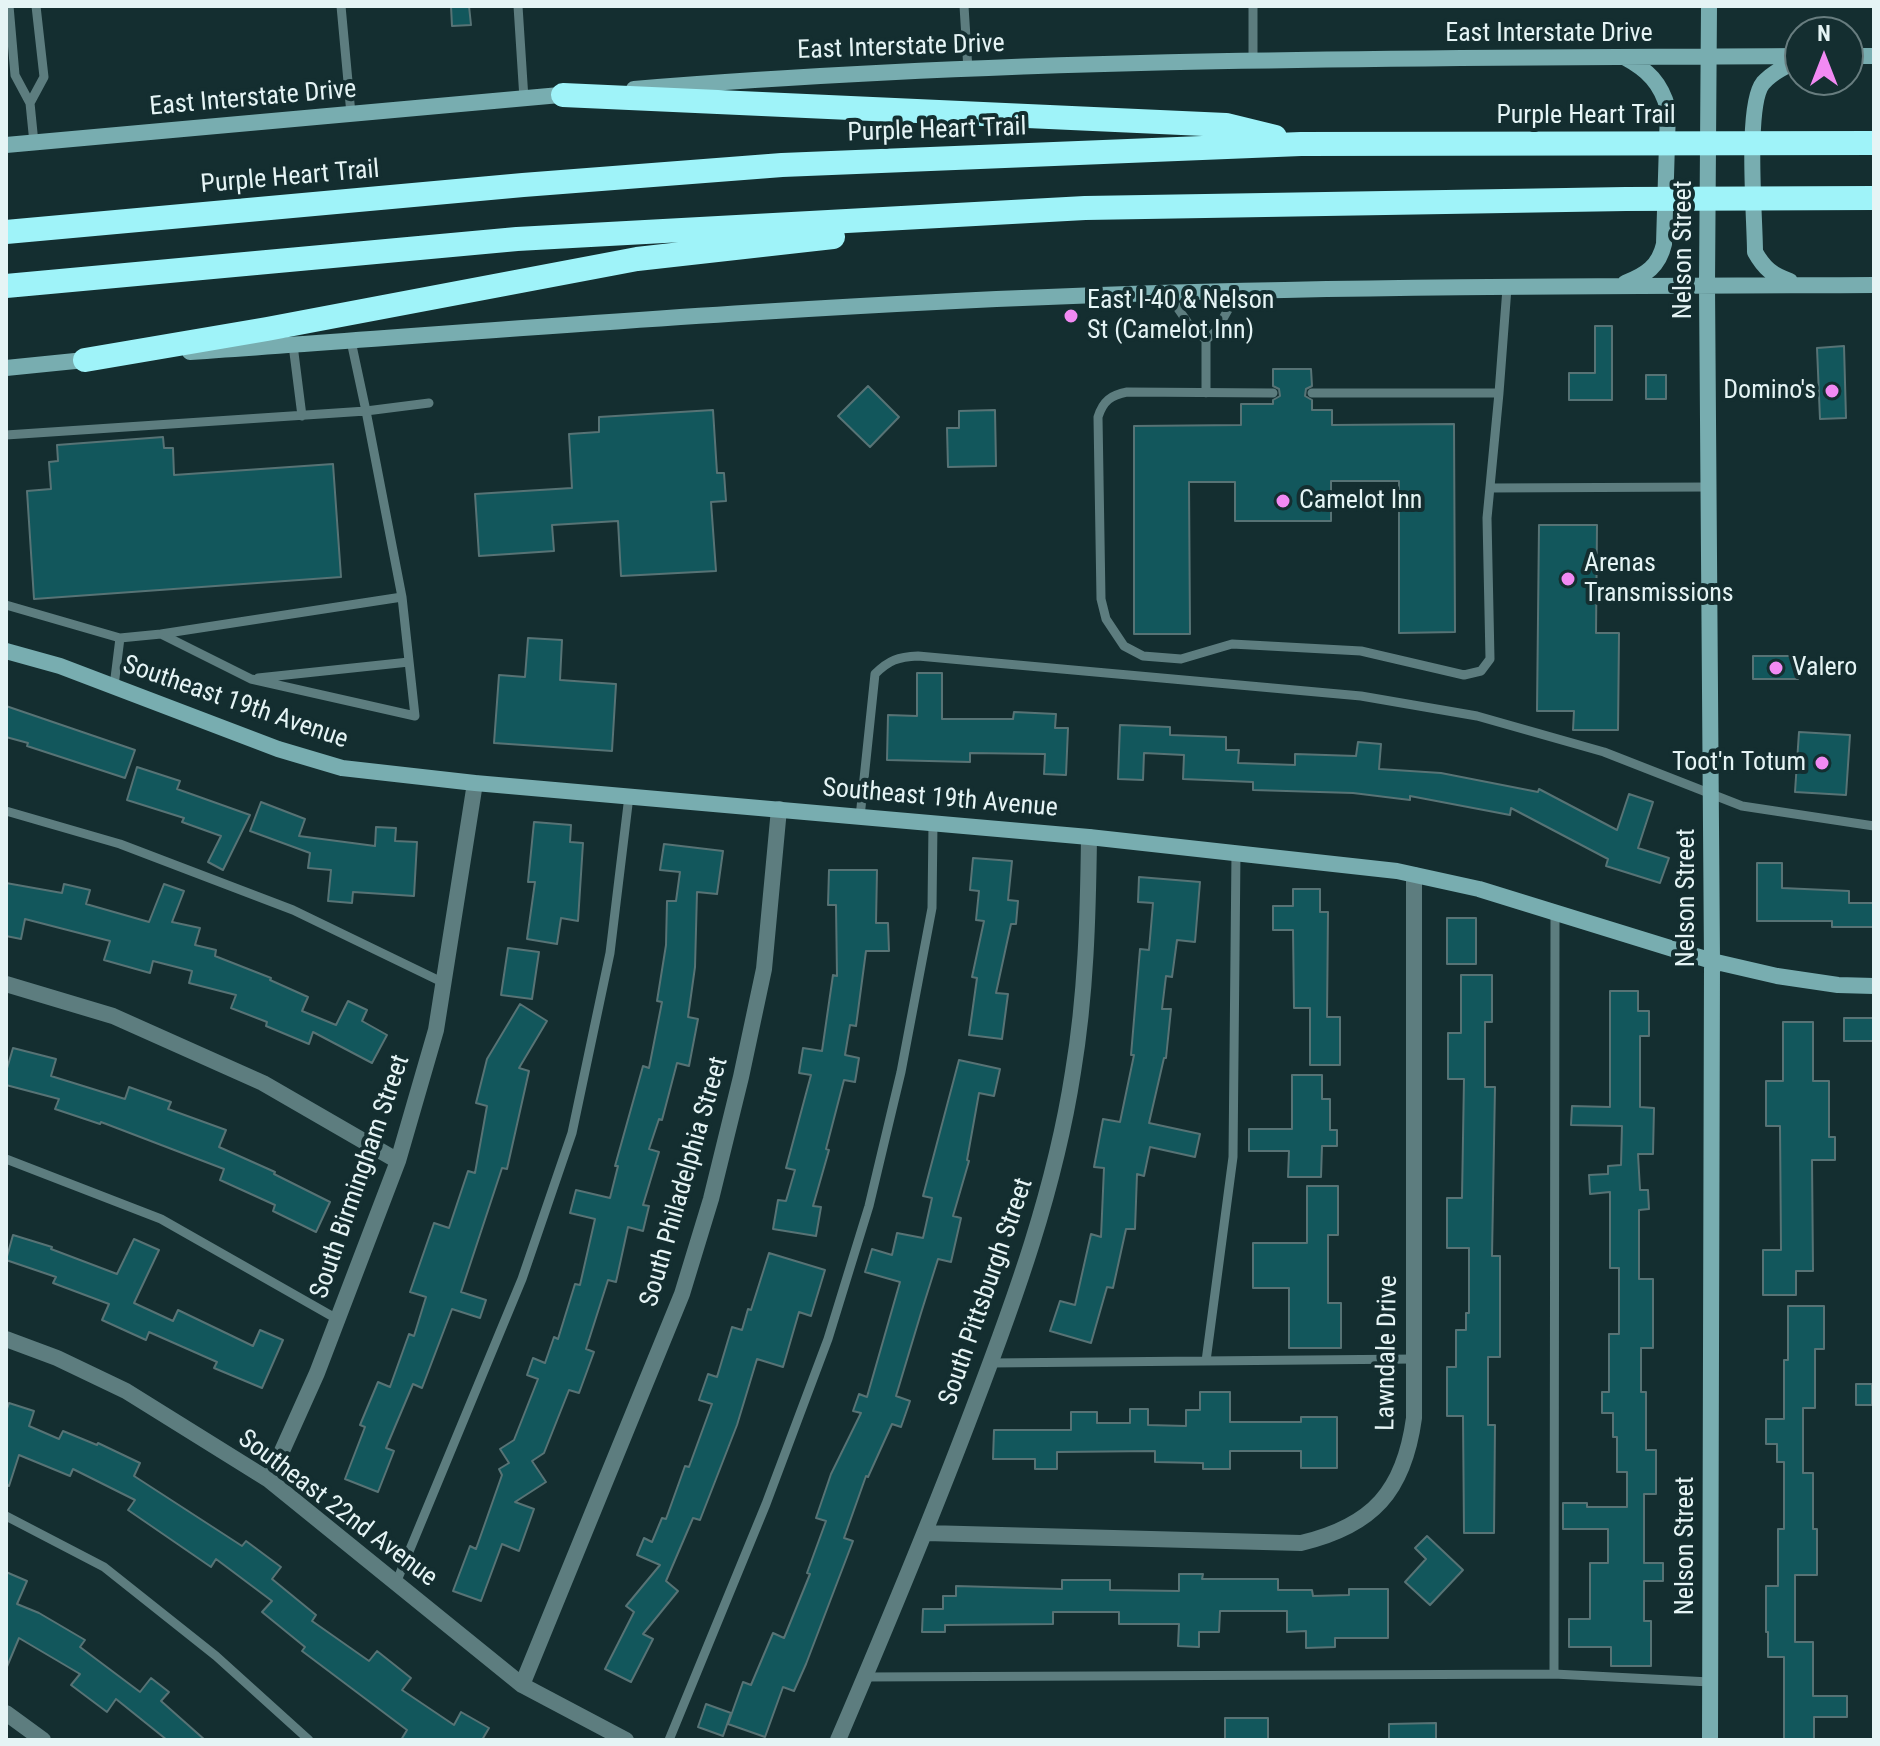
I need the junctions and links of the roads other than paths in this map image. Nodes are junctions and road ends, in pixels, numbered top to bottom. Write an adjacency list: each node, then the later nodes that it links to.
1 (9, 6): 16 (lane)
2 (36, 6): 16 (lane)
3 (341, 6): 17 (lane)
4 (518, 6): 15 (lane)
5 (964, 6): 13 (lane)
6 (1253, 6): 11 (lane)
7 (1709, 6): 9 (main road, Nelson Street)
8 (1624, 57): 9 (main road, East Interstate Drive); 11 (main road, East Interstate Drive); 29 (main road)
9 (1709, 57): 10 (main road, East Interstate Drive); 25 (main road, Nelson Street)
10 (1784, 58)
11 (1253, 61): 13 (main road, East Interstate Drive)
12 (1784, 67): 26 (main road)
13 (968, 70): 14 (main road, East Interstate Drive)
14 (563, 95): 15 (main road, East Interstate Drive); 20 (highway)
15 (524, 99): 17 (main road, East Interstate Drive)
16 (30, 103): 18 (lane)
17 (351, 114): 18 (main road, East Interstate Drive)
18 (34, 143): 21 (main road, East Interstate Drive)
19 (1874, 143): 20 (highway, Purple Heart Trail)
20 (1301, 144): 24 (highway, Purple Heart Trail)
21 (6, 145)
22 (1874, 198): 23 (highway)
23 (1085, 208): 28 (highway); 36 (highway)
24 (6, 232)
25 (1707, 285): 26 (main road); 29 (main road); 46 (main road, Nelson Street)
26 (1803, 285): 27 (main road)
27 (1874, 285)
28 (6, 286)
29 (1616, 286): 30 (main road)
30 (1507, 288): 31 (main road); 41 (lane)
31 (1238, 292): 32 (main road); 33 (lane)
32 (1168, 294): 33 (lane); 34 (main road)
33 (1206, 340): 38 (lane)
34 (351, 341): 35 (main road); 43 (lane)
35 (293, 345): 36 (main road); 44 (lane)
36 (85, 360): 37 (main road)
37 (6, 368)
38 (1206, 393): 39 (lane); 47 (lane)
39 (1273, 393)
40 (1312, 393): 41 (lane)
41 (1499, 393): 47 (lane)
42 (429, 403): 43 (lane)
43 (366, 411): 44 (lane); 48 (lane)
44 (302, 416): 45 (lane)
45 (6, 435)
46 (1709, 487): 47 (lane); 58 (main road, Nelson Street)
47 (1490, 488)
48 (402, 597): 50 (lane); 53 (lane)
49 (6, 605): 51 (lane)
50 (161, 634): 51 (lane); 54 (lane)
51 (120, 638): 55 (lane)
52 (6, 651): 55 (main road, Southeast 19th Avenue)
53 (409, 662): 54 (lane); 54 (lane)
54 (251, 679)
55 (114, 686): 56 (main road, Southeast 19th Avenue)
56 (475, 783): 57 (main road, Southeast 19th Avenue); 69 (street, South Birmingham Street)
57 (629, 796): 59 (main road, Southeast 19th Avenue); 82 (lane)
58 (1710, 796): 61 (lane); 63 (lane); 68 (main road, Nelson Street)
59 (779, 809): 61 (main road, Southeast 19th Avenue); 86 (street, South Philadelphia Street)
60 (6, 811): 69 (lane)
61 (860, 817): 62 (main road, Southeast 19th Avenue)
62 (933, 823): 64 (main road, Southeast 19th Avenue); 91 (lane)
63 (1874, 826)
64 (1089, 837): 65 (main road, Southeast 19th Avenue); 78 (street, South Pittsburgh Street)
65 (1236, 852): 66 (main road, Southeast 19th Avenue); 77 (lane)
66 (1414, 875): 67 (main road, Southeast 19th Avenue); 76 (street, Lawndale Drive)
67 (1555, 912): 68 (main road, Southeast 19th Avenue); 83 (lane)
68 (1712, 961): 71 (main road, Southeast 19th Avenue); 85 (main road, Nelson Street)
69 (444, 983): 73 (street, South Birmingham Street)
70 (6, 984): 73 (street)
71 (1874, 986)
72 (6, 1159): 74 (lane)
73 (398, 1161): 74 (street, South Birmingham Street)
74 (337, 1319): 79 (street, South Birmingham Street)
75 (6, 1339): 79 (street, Southeast 22nd Avenue)
76 (1414, 1359): 77 (lane); 81 (street, Lawndale Drive)
77 (1206, 1361): 78 (lane)
78 (991, 1363): 81 (street, South Pittsburgh Street)
79 (269, 1480): 82 (street, Southeast 22nd Avenue)
80 (6, 1516): 89 (lane)
81 (926, 1533): 84 (street, South Pittsburgh Street)
82 (396, 1583): 86 (street, Southeast 22nd Avenue)
83 (1554, 1674): 84 (lane); 85 (lane)
84 (865, 1677): 92 (street, South Pittsburgh Street)
85 (1710, 1682): 93 (main road, Nelson Street)
86 (522, 1685): 90 (street, Southeast 22nd Avenue)
87 (6, 1713): 88 (street)
88 (43, 1740)
89 (309, 1740)
90 (626, 1740)
91 (669, 1740)
92 (838, 1740)
93 (1710, 1740)

